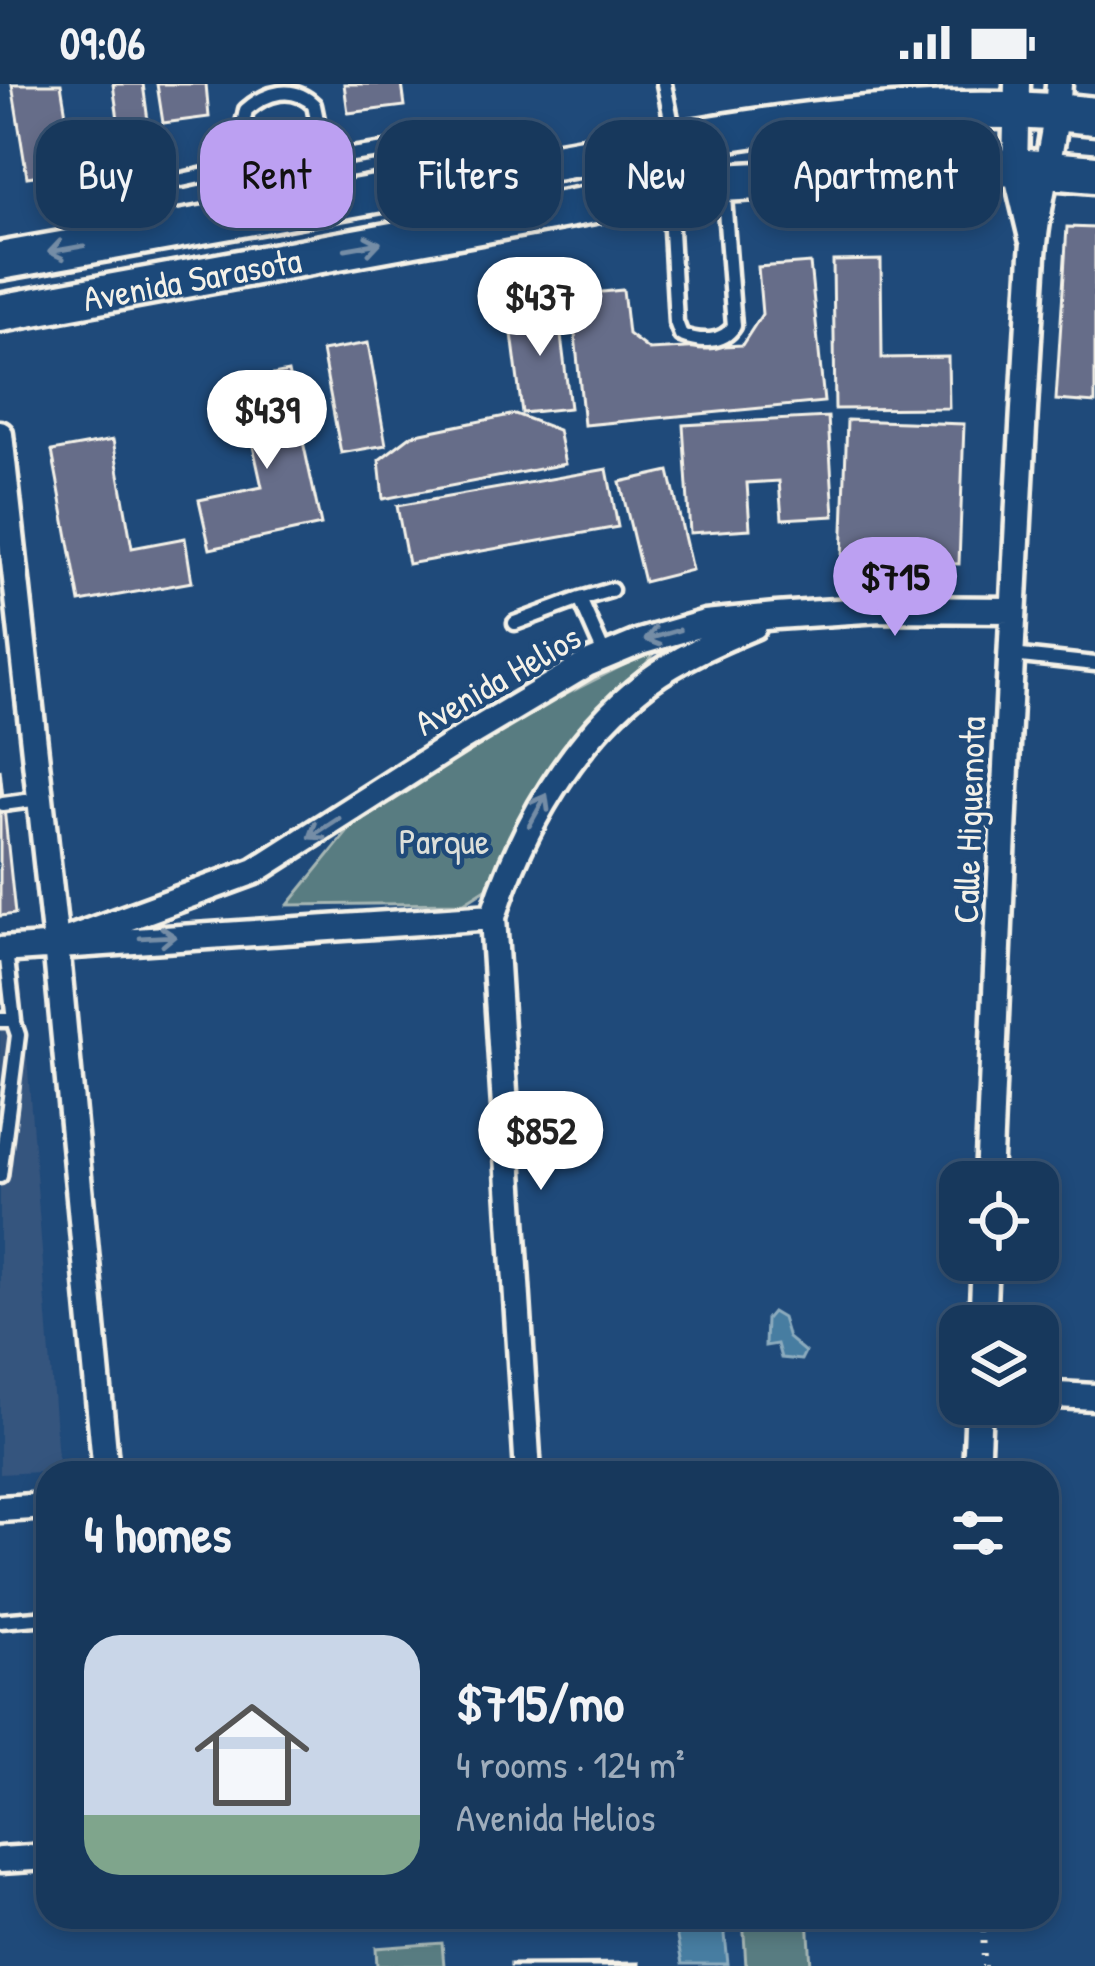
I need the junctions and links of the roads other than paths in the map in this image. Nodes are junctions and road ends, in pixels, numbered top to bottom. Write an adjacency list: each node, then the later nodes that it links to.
1 (664, 84): 7 (lane)
2 (1016, 97): 3 (main road, Avenida Sarasota); 8 (main road, Avenida Sarasota); 10 (street, Calle Higuemota)
3 (1058, 98): 4 (main road, Avenida Sarasota); 10 (street, Calle Higuemota)
4 (1095, 116)
5 (244, 120): 6 (lane)
6 (317, 120)
7 (672, 120)
8 (727, 134)
9 (585, 156): 15 (main road, Avenida Sarasota)
10 (1032, 169): 11 (main road, Avenida Sarasota); 14 (main road, Avenida Sarasota); 25 (street, Calle Higuemota)
11 (1095, 174)
12 (200, 176): 13 (lane)
13 (182, 180)
14 (727, 183)
15 (353, 199)
16 (585, 205): 21 (main road, Avenida Sarasota, one-way to 16)
17 (200, 225): 20 (main road, Avenida Sarasota, one-way to 20)
18 (670, 228): 19 (lane)
19 (726, 228)
20 (0, 261)
21 (0, 313)
22 (0, 434): 31 (street)
23 (611, 590): 24 (lane)
24 (580, 599): 27 (lane); 29 (lane)
25 (1012, 610): 26 (street, Avenida Helios); 28 (street, Calle Higuemota)
26 (776, 616): 29 (street, Avenida Helios, one-way to 29); 33 (street, one-way to 26)
27 (515, 623)
28 (1011, 655): 30 (lane); 37 (street, Calle Higuemota)
29 (605, 657): 34 (street, Avenida Helios, one-way to 34)
30 (1095, 664)
31 (40, 799): 32 (lane); 34 (street)
32 (4, 804)
33 (493, 917): 34 (street, Avenida Helios, one-way to 33); 43 (street)
34 (56, 944): 35 (street, Avenida Helios); 42 (street)
35 (3, 949): 36 (lane)
36 (7, 1021): 38 (lane)
37 (989, 1161)
38 (0, 1176)
39 (1059, 1395): 40 (street)
40 (1095, 1397)
41 (978, 1425): 44 (street)
42 (105, 1461)
43 (527, 1461)
44 (977, 1461)
45 (36, 1507): 46 (street)
46 (0, 1510)
47 (36, 1618): 48 (lane)
48 (0, 1621)
49 (36, 1858): 50 (street)
50 (0, 1860)

